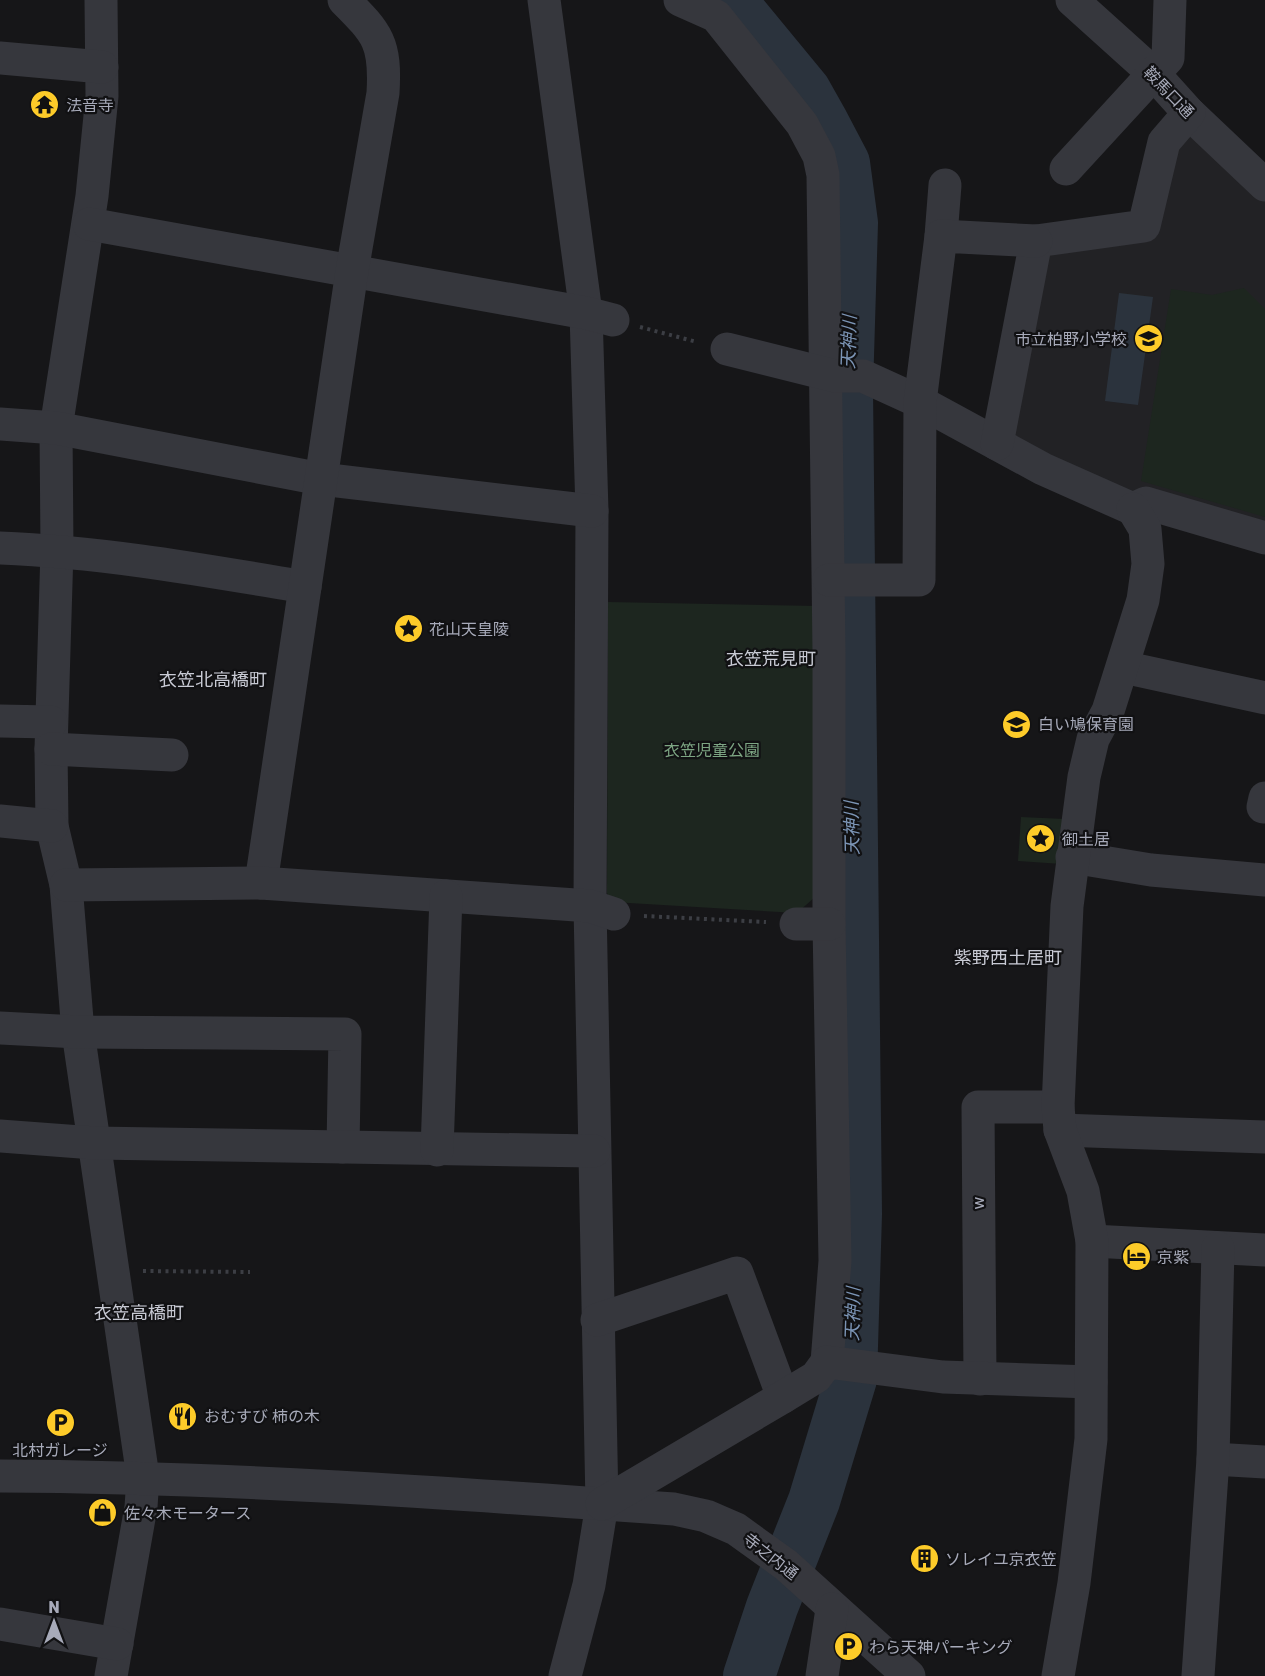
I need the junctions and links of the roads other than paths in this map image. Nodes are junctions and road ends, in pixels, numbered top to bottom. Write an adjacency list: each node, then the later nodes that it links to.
1 (100, 0): 9 (street)
2 (344, 0): 18 (street)
3 (544, 0): 19 (street)
4 (680, 0): 7 (street)
5 (1072, 0): 10 (street, 鞍馬口通)
6 (1170, 0): 10 (street)
7 (722, 6): 21 (street)
8 (0, 58): 9 (street)
9 (102, 67): 15 (street)
10 (1153, 73): 11 (street, 鞍馬口通); 12 (street)
11 (1189, 113): 14 (street, 鞍馬口通); 17 (street)
12 (1066, 169)
13 (945, 185): 16 (street)
14 (1265, 186)
15 (89, 224): 18 (street); 24 (street)
16 (940, 236): 17 (street); 22 (street)
17 (1036, 242): 25 (street)
18 (352, 271): 19 (street); 26 (street)
19 (599, 316): 28 (street)
20 (727, 349): 21 (street)
21 (841, 375): 22 (street); 32 (street)
22 (920, 402): 25 (street); 32 (street)
23 (0, 424): 24 (street)
24 (56, 428): 26 (street); 31 (street)
25 (997, 444): 27 (street)
26 (321, 479): 28 (street); 33 (street)
27 (1133, 509): 29 (street); 34 (street)
28 (592, 511): 46 (street)
29 (1265, 538)
30 (0, 548): 31 (street)
31 (57, 550): 33 (street); 37 (street)
32 (844, 580): 48 (street)
33 (305, 587): 43 (street)
34 (1123, 667): 35 (street); 41 (street)
35 (1265, 698)
36 (0, 721): 37 (street)
37 (51, 736): 38 (street); 40 (street)
38 (172, 755)
39 (0, 821): 40 (street)
40 (52, 826): 44 (street)
41 (1072, 857): 42 (street); 51 (street)
42 (1265, 880)
43 (261, 884): 44 (street); 45 (street)
44 (66, 885): 50 (street)
45 (446, 896): 46 (street); 56 (street)
46 (602, 910): 57 (street)
47 (796, 924): 48 (street)
48 (829, 924): 62 (street)
49 (0, 1028): 50 (street)
50 (78, 1032): 54 (street); 55 (street)
51 (1059, 1118): 53 (street); 58 (street); 63 (street, w)
52 (0, 1136): 54 (street)
53 (1265, 1137)
54 (94, 1143): 55 (street); 69 (street)
55 (343, 1147): 56 (street)
56 (437, 1150): 57 (street)
57 (594, 1151): 61 (street)
58 (1092, 1241): 59 (street); 64 (street)
59 (1218, 1248): 60 (street); 66 (street)
60 (1265, 1250)
61 (597, 1320): 65 (street); 70 (street)
62 (837, 1363): 63 (street); 65 (street)
63 (980, 1379): 64 (street)
64 (1091, 1382): 78 (street)
65 (783, 1397): 70 (street)
66 (1213, 1459): 67 (street); 79 (street)
67 (1265, 1462)
68 (0, 1476): 69 (street, 寺之内通)
69 (142, 1477): 70 (street, 寺之内通); 73 (street)
70 (602, 1504): 71 (street, 寺之内通); 75 (street)
71 (821, 1598): 76 (street); 77 (street, 寺之内通)
72 (0, 1624): 73 (street)
73 (117, 1644): 74 (street)
74 (111, 1676)
75 (565, 1676)
76 (822, 1676)
77 (909, 1676)
78 (1058, 1676)
79 (1198, 1676)

